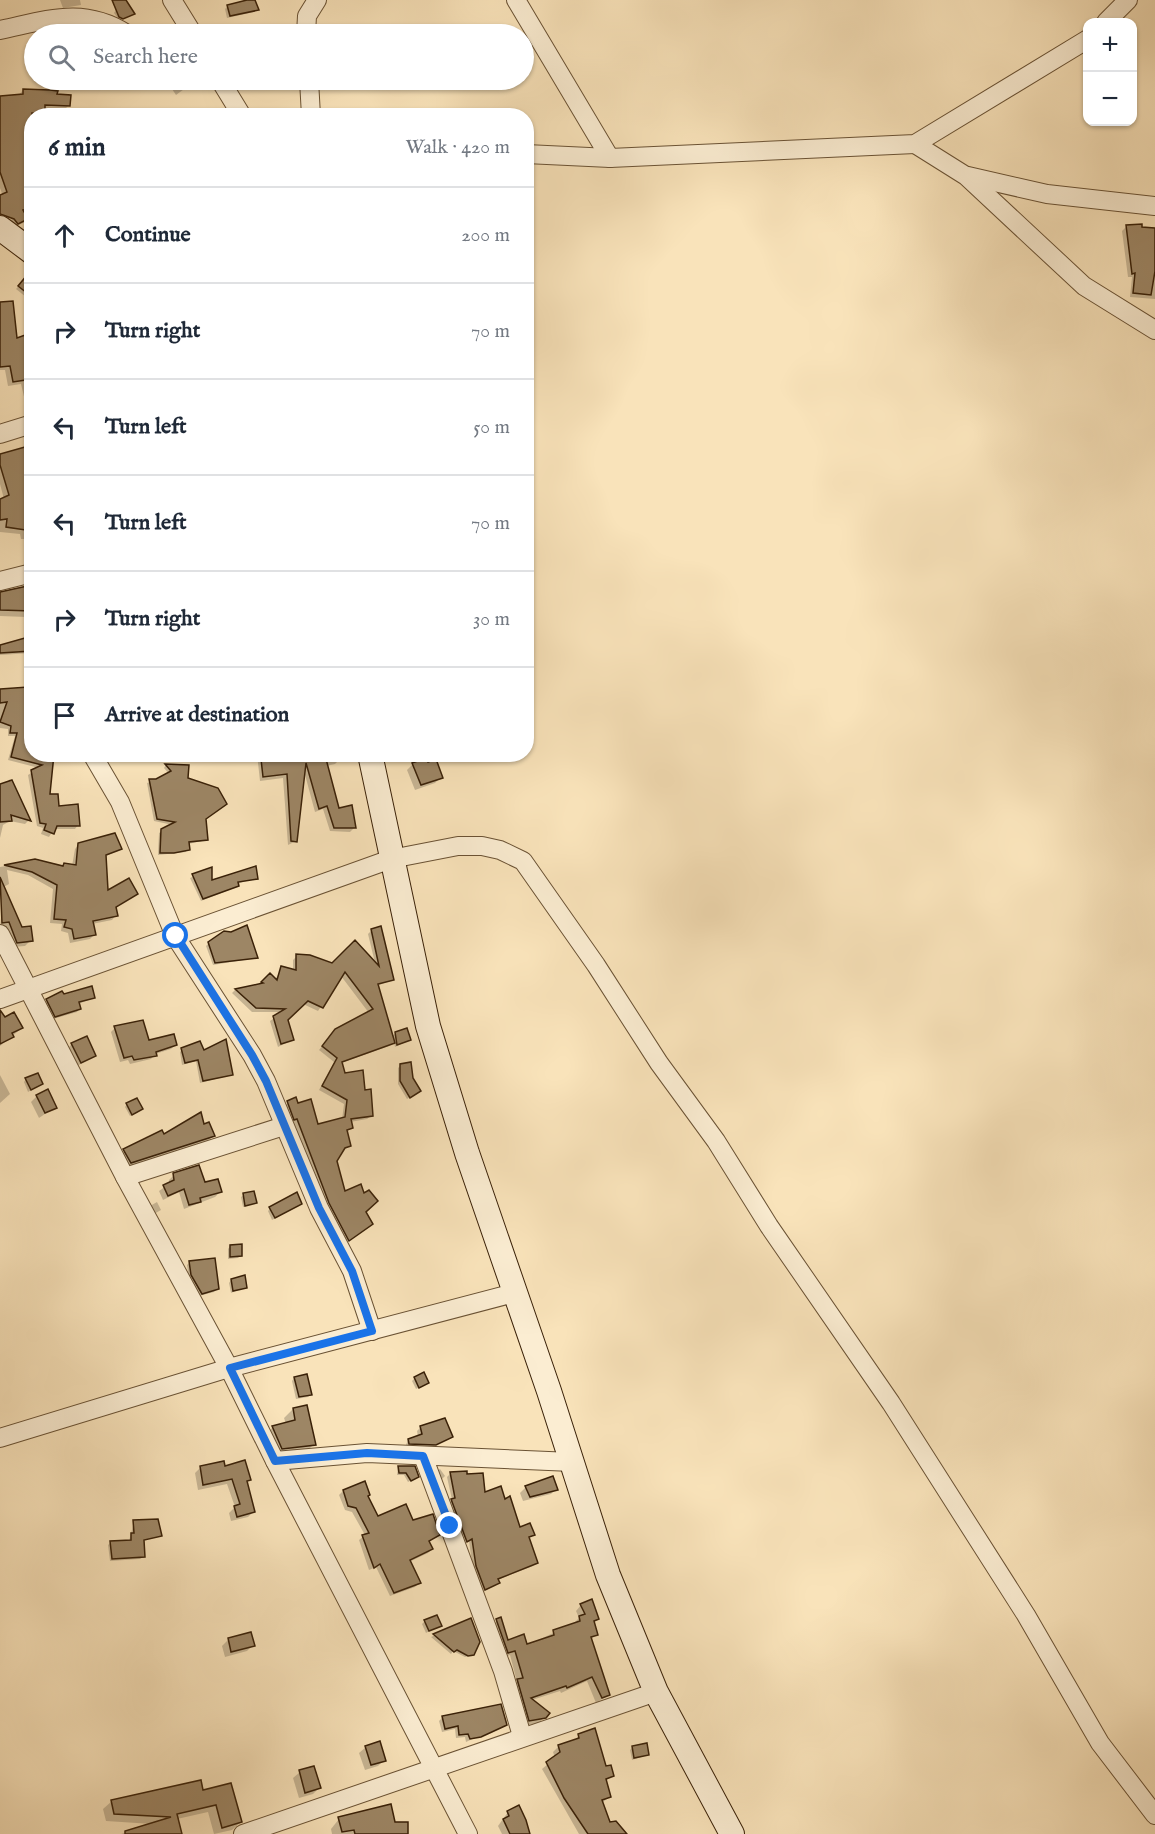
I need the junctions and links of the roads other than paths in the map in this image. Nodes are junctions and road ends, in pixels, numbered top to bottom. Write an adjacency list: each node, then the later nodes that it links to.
1 (172, 0): 8 (street)
2 (317, 0): 9 (street)
3 (516, 0): 10 (street)
4 (1128, 0): 5 (street)
5 (1110, 18)
6 (28, 24): 7 (street)
7 (107, 24)
8 (184, 24)
9 (307, 24)
10 (530, 24)
11 (24, 25): 12 (street)
12 (0, 30)
13 (534, 30): 21 (street)
14 (1083, 42): 19 (street)
15 (226, 90): 17 (street)
16 (310, 90): 18 (street)
17 (237, 108)
18 (311, 108)
19 (915, 144): 21 (street); 22 (street)
20 (534, 154): 21 (street)
21 (610, 158)
22 (966, 176): 23 (street); 26 (street)
23 (1155, 206)
24 (0, 228): 25 (main road)
25 (24, 246)
26 (1155, 330)
27 (24, 426): 28 (street)
28 (0, 434)
29 (24, 575): 30 (street)
30 (0, 581)
31 (97, 762): 35 (street)
32 (372, 762): 33 (main road)
33 (391, 859): 35 (street); 40 (main road); 50 (street)
34 (0, 934): 36 (street)
35 (176, 936): 36 (street); 38 (street)
36 (28, 989): 37 (street); 39 (street)
37 (0, 999)
38 (284, 1126): 39 (street); 41 (street)
39 (125, 1178): 42 (street)
40 (514, 1293): 41 (street); 46 (main road)
41 (372, 1331): 42 (street)
42 (230, 1368): 43 (street); 45 (street)
43 (0, 1438)
44 (423, 1456): 45 (street); 46 (street); 48 (street)
45 (275, 1461): 49 (street)
46 (572, 1462): 47 (main road)
47 (656, 1692): 48 (street); 53 (main road)
48 (522, 1736): 49 (street)
49 (434, 1767): 51 (street); 52 (street)
50 (1155, 1815)
51 (243, 1834)
52 (468, 1834)
53 (732, 1834)

